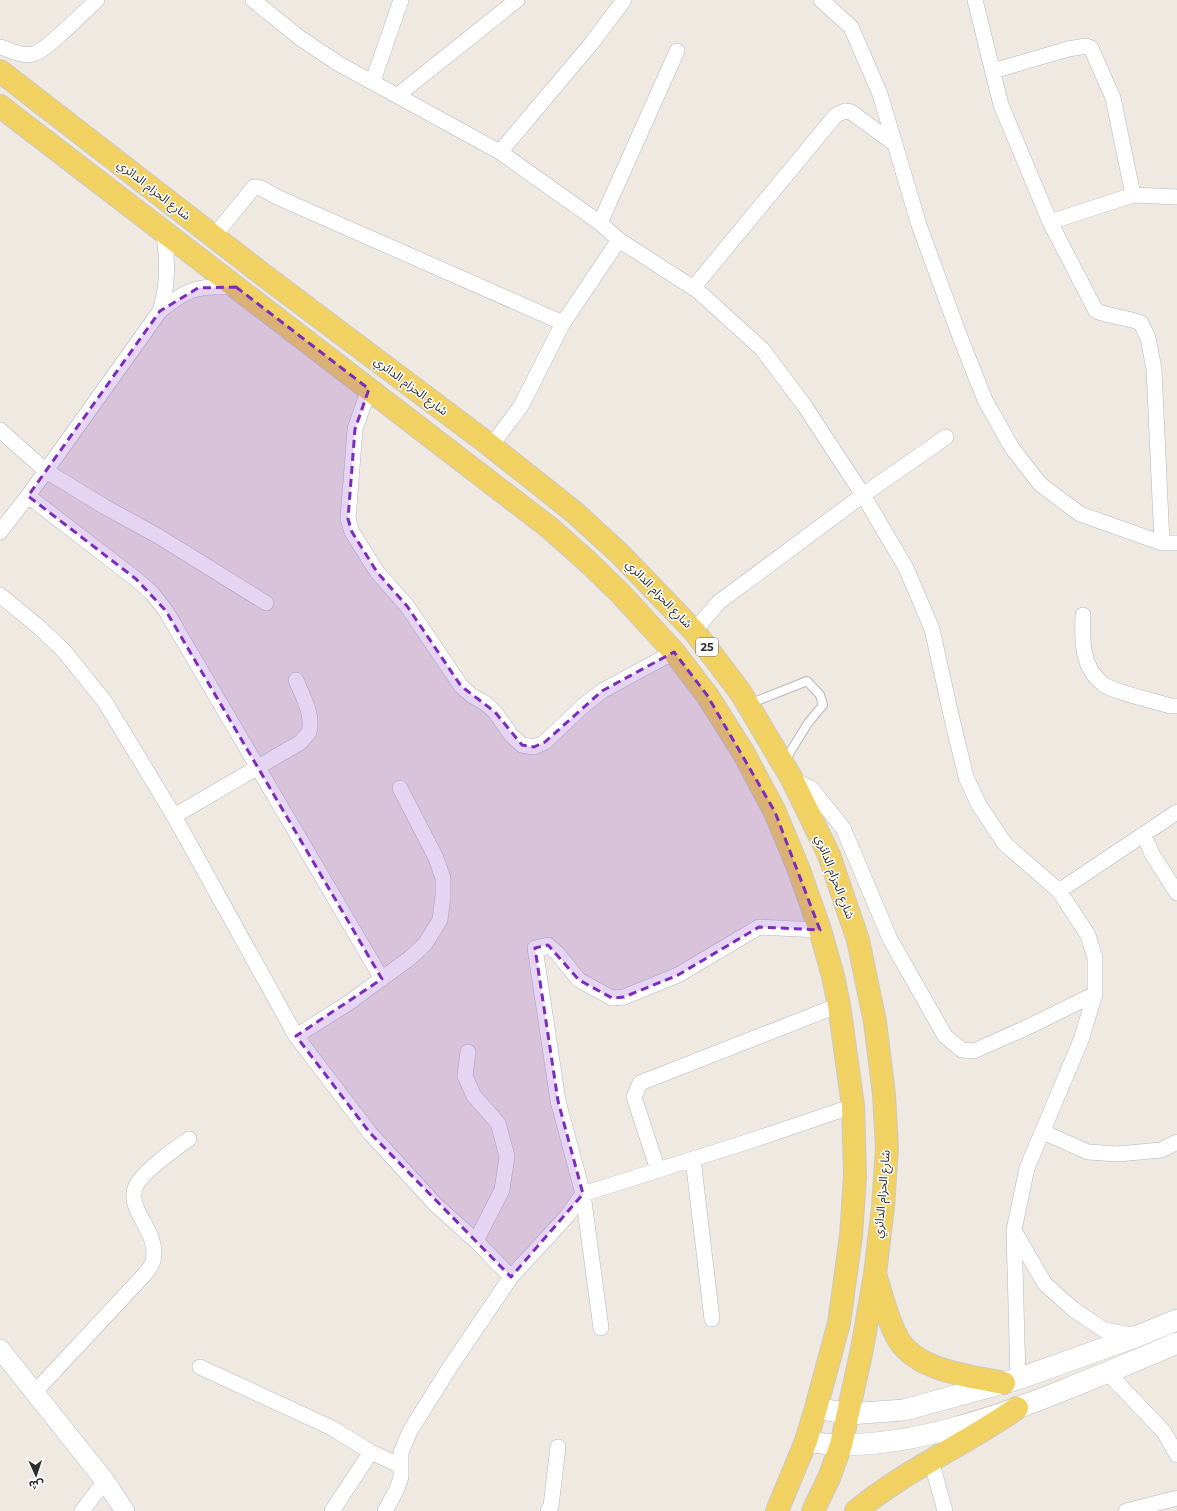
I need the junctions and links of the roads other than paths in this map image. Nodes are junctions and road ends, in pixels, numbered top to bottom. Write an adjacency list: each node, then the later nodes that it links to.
1 (97, 0): 8 (street)
2 (252, 0): 12 (street)
3 (401, 0): 12 (street)
4 (517, 0): 13 (street)
5 (624, 0): 16 (street)
6 (821, 0): 15 (street)
7 (976, 0): 11 (street)
8 (0, 47)
9 (677, 51): 20 (street)
10 (0, 70): 22 (main road, شارع الحزام الدائري / 25)
11 (993, 71): 17 (street); 19 (street)
12 (373, 81): 13 (street)
13 (398, 95): 16 (street)
14 (0, 106): 21 (main road, 25)
15 (895, 144): 25 (street); 36 (street)
16 (500, 152): 20 (street)
17 (1133, 195): 18 (street); 19 (street)
18 (1177, 197)
19 (1050, 222): 36 (street)
20 (600, 223): 23 (street)
21 (164, 232): 24 (main road, 25); 26 (street)
22 (214, 236): 27 (street); 31 (main road, شارع الحزام الدائري / 25)
23 (618, 240): 25 (street); 27 (street)
24 (236, 287): 26 (street); 28 (main road, 25)
25 (693, 288): 33 (street)
26 (160, 311): 32 (street)
27 (563, 323): 31 (street)
28 (369, 389): 41 (main road, 25); 41 (street)
29 (0, 430): 32 (street)
30 (946, 436): 33 (street)
31 (491, 446): 40 (main road, شارع الحزام الدائري / 25)
32 (46, 471): 34 (street); 38 (street)
33 (863, 495): 40 (street); 51 (street)
34 (28, 496): 35 (street); 45 (street)
35 (0, 532)
36 (1170, 543)
37 (0, 595): 49 (street)
38 (266, 602)
39 (1083, 615): 44 (street)
40 (694, 631): 43 (main road, شارع الحزام الدائري / 25)
41 (674, 652): 53 (main road, 25)
42 (296, 680): 45 (street)
43 (748, 705): 46 (main road, شارع الحزام الدائري / 25); 46 (lane)
44 (1177, 706)
45 (258, 767): 49 (street); 54 (street)
46 (787, 772): 55 (street); 68 (main road, شارع الحزام الدائري / 25)
47 (400, 788): 54 (street)
48 (1177, 812): 50 (street)
49 (174, 816): 57 (street)
50 (1144, 835): 51 (street); 52 (street)
51 (1059, 891): 55 (street)
52 (1177, 893)
53 (820, 930): 56 (main road, 25); 65 (street)
54 (382, 979): 57 (street)
55 (1095, 994): 60 (street)
56 (839, 1005): 59 (main road, 25); 64 (street)
57 (296, 1036): 67 (street)
58 (468, 1052): 67 (street)
59 (853, 1106): 63 (street); 80 (main road, 25)
60 (1043, 1132): 62 (street); 66 (street)
61 (189, 1140): 79 (street)
62 (1177, 1142)
63 (693, 1159): 64 (street); 70 (street)
64 (658, 1170): 65 (street)
65 (583, 1194): 69 (street); 72 (street)
66 (1014, 1230): 73 (street); 78 (street)
67 (476, 1241): 69 (street)
68 (875, 1274): 78 (main road); 82 (main road, شارع الحزام الدائري / 25)
69 (511, 1277): 89 (street)
70 (712, 1319)
71 (1177, 1320): 73 (main road)
72 (602, 1328)
73 (1138, 1336): 78 (main road)
74 (1177, 1343): 77 (main road)
75 (0, 1349): 79 (street)
76 (200, 1366): 86 (street)
77 (1108, 1373): 81 (main road); 87 (street)
78 (1011, 1381): 82 (main road)
79 (34, 1393): 90 (street)
80 (816, 1408): 82 (main road); 83 (main road, 25)
81 (1017, 1408): 84 (main road); 88 (main road)
82 (849, 1414): 84 (main road, شارع الحزام الدائري / 25)
83 (806, 1441): 84 (main road); 97 (main road, 25)
84 (841, 1445): 98 (main road, شارع الحزام الدائري / 25)
85 (558, 1447): 96 (street)
86 (371, 1452): 89 (street); 94 (street)
87 (1177, 1455)
88 (931, 1460): 99 (main road); 100 (street)
89 (401, 1466): 95 (street)
90 (105, 1481): 92 (street); 93 (street)
91 (1177, 1498): 101 (street)
92 (82, 1511)
93 (125, 1511)
94 (332, 1511)
95 (385, 1511)
96 (548, 1511)
97 (777, 1511)
98 (813, 1511)
99 (856, 1511)
100 (945, 1511)
101 (1126, 1511)

